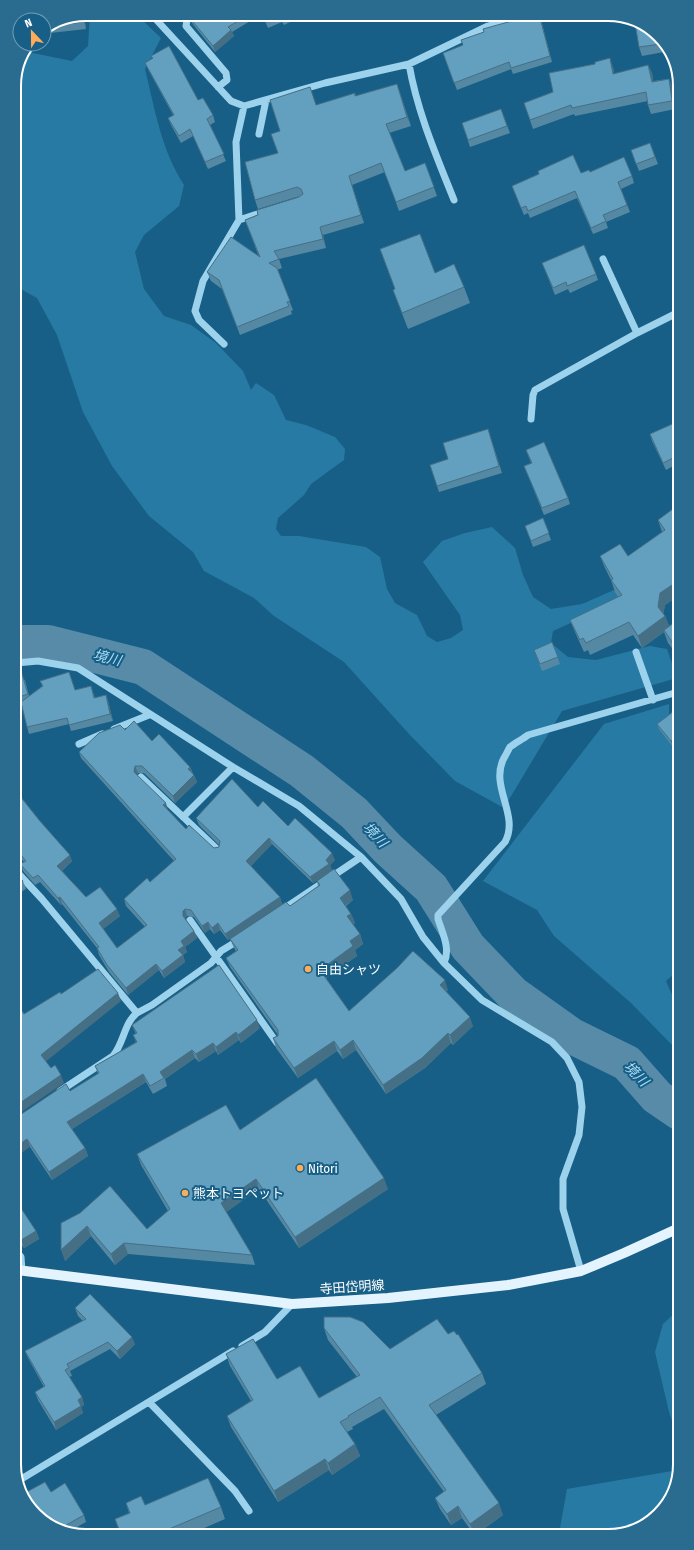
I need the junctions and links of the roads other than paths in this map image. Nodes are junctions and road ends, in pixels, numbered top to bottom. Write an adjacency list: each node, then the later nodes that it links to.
1 (157, 21): 5 (street)
2 (187, 21): 5 (street)
3 (506, 21): 4 (street)
4 (409, 64): 6 (street); 9 (street)
5 (218, 87): 7 (street)
6 (266, 100): 7 (street); 8 (street)
7 (244, 106): 11 (street)
8 (259, 134)
9 (454, 200)
10 (273, 209): 11 (street)
11 (239, 220): 15 (street)
12 (603, 259): 14 (street)
13 (673, 315): 14 (street)
14 (637, 333): 16 (street)
15 (224, 344)
16 (531, 419)
17 (636, 652): 20 (street)
18 (21, 663): 21 (street)
19 (673, 694): 20 (street)
20 (653, 700): 33 (street)
21 (149, 715): 22 (street); 23 (street)
22 (79, 744)
23 (233, 768): 25 (street); 27 (street)
24 (141, 777): 25 (street)
25 (183, 817): 26 (street)
26 (218, 850)
27 (361, 857): 29 (street); 33 (street)
28 (21, 876): 34 (street)
29 (274, 916)
30 (190, 920): 32 (street)
31 (248, 934): 32 (street)
32 (217, 957): 34 (street); 35 (street)
33 (444, 962): 39 (street)
34 (137, 1013): 36 (street)
35 (277, 1043)
36 (51, 1097)
37 (673, 1231): 39 (main road, 寺田岱明線)
38 (21, 1270): 40 (main road, 寺田岱明線)
39 (581, 1270): 40 (main road, 寺田岱明線)
40 (292, 1304): 41 (street)
41 (149, 1402): 42 (street); 43 (street)
42 (23, 1478)
43 (249, 1511)

